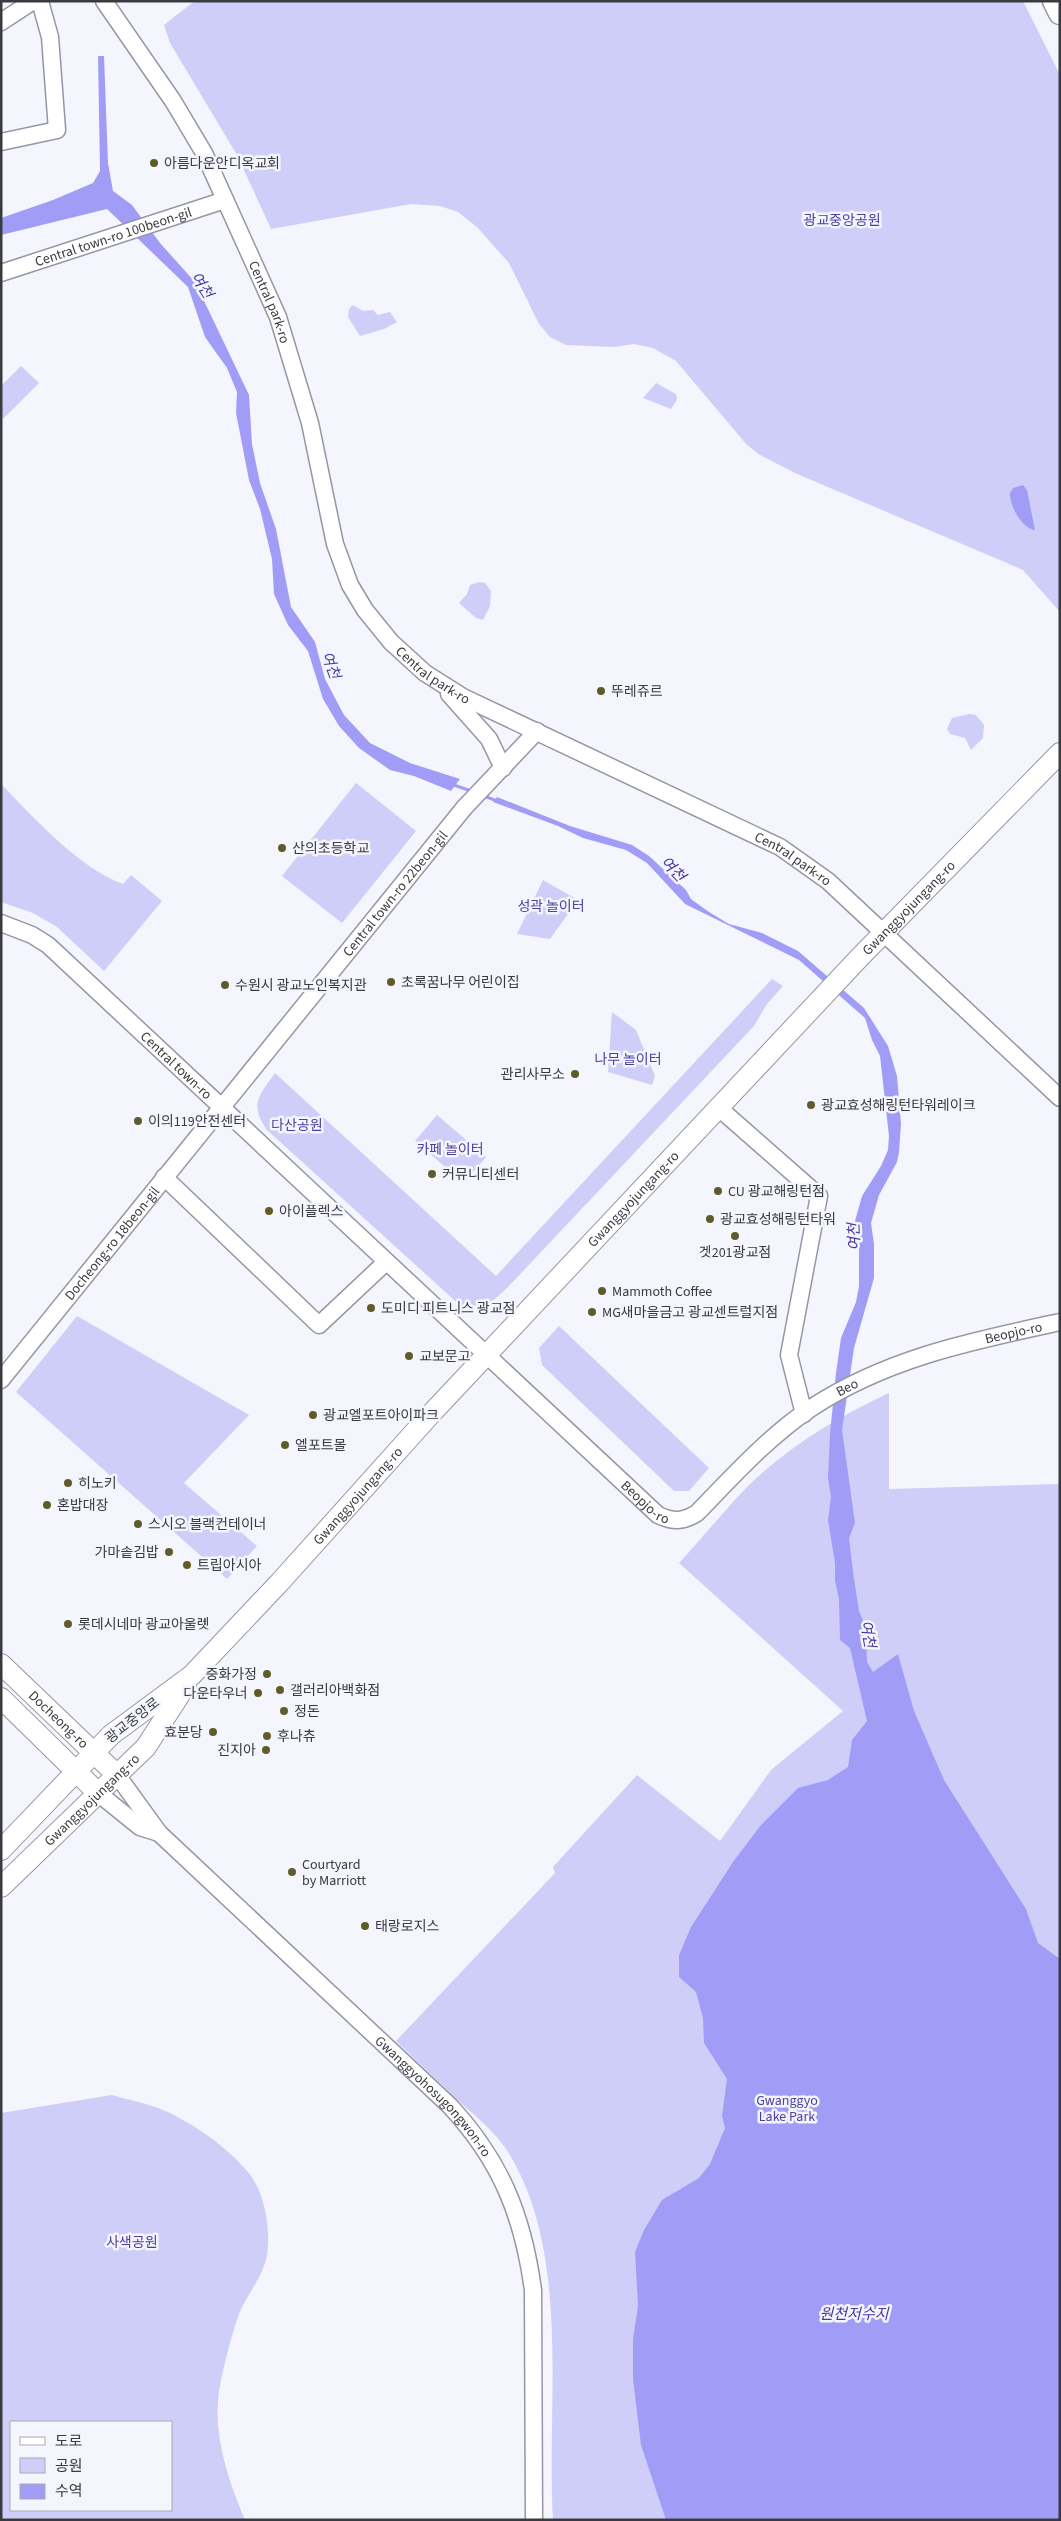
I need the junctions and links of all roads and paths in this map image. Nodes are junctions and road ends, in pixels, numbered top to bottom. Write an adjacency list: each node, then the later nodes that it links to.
1 (33, 1): 6 (street)
2 (40, 1): 7 (street)
3 (104, 1): 8 (street, Central park-ro)
4 (1054, 1): 5 (highway)
5 (1060, 12)
6 (1, 22)
7 (1, 142)
8 (225, 200): 9 (street, Central town-ro 100beon-gil); 10 (street, Central park-ro)
9 (1, 272)
10 (439, 683): 11 (street, Central park-ro); 13 (street)
11 (537, 731): 13 (street, Central town-ro 22beon-gil); 15 (street, Central park-ro)
12 (1060, 753): 15 (main road, Gwanggyojungang-ro)
13 (502, 769): 17 (street, Central town-ro 22beon-gil)
14 (1, 923): 17 (street, Central town-ro)
15 (884, 935): 16 (street, Central park-ro); 18 (main road, Gwanggyojungang-ro)
16 (1060, 1098)
17 (221, 1106): 19 (street, Docheong-ro 18beon-gil); 20 (street, Central town-ro)
18 (720, 1108): 22 (main road, Gwanggyojungang-ro); 25 (street)
19 (164, 1177): 20 (street); 24 (street, Docheong-ro 18beon-gil)
20 (386, 1262): 22 (street, Central town-ro)
21 (1060, 1322): 23 (street, Beopjo-ro)
22 (486, 1356): 25 (street, Beopjo-ro); 27 (main road, Gwanggyojungang-ro)
23 (883, 1370): 25 (street, Beo)
24 (1, 1380)
25 (808, 1411)
26 (1, 1664): 29 (main road, Docheong-ro)
27 (192, 1675): 29 (main road, 광교중앙로); 31 (main road, Gwanggyojungang-ro)
28 (1, 1698): 30 (main road)
29 (92, 1753): 30 (main road, 광교중앙로); 31 (main road, Docheong-ro)
30 (75, 1770): 32 (main road); 34 (main road)
31 (117, 1775): 32 (main road, Gwanggyojungang-ro); 33 (street, Gwanggyohosugongwon-ro)
32 (98, 1793): 33 (street); 35 (main road, Gwanggyojungang-ro)
33 (159, 1833): 36 (street, Gwanggyohosugongwon-ro)
34 (1, 1850)
35 (1, 1887)
36 (534, 2520)

